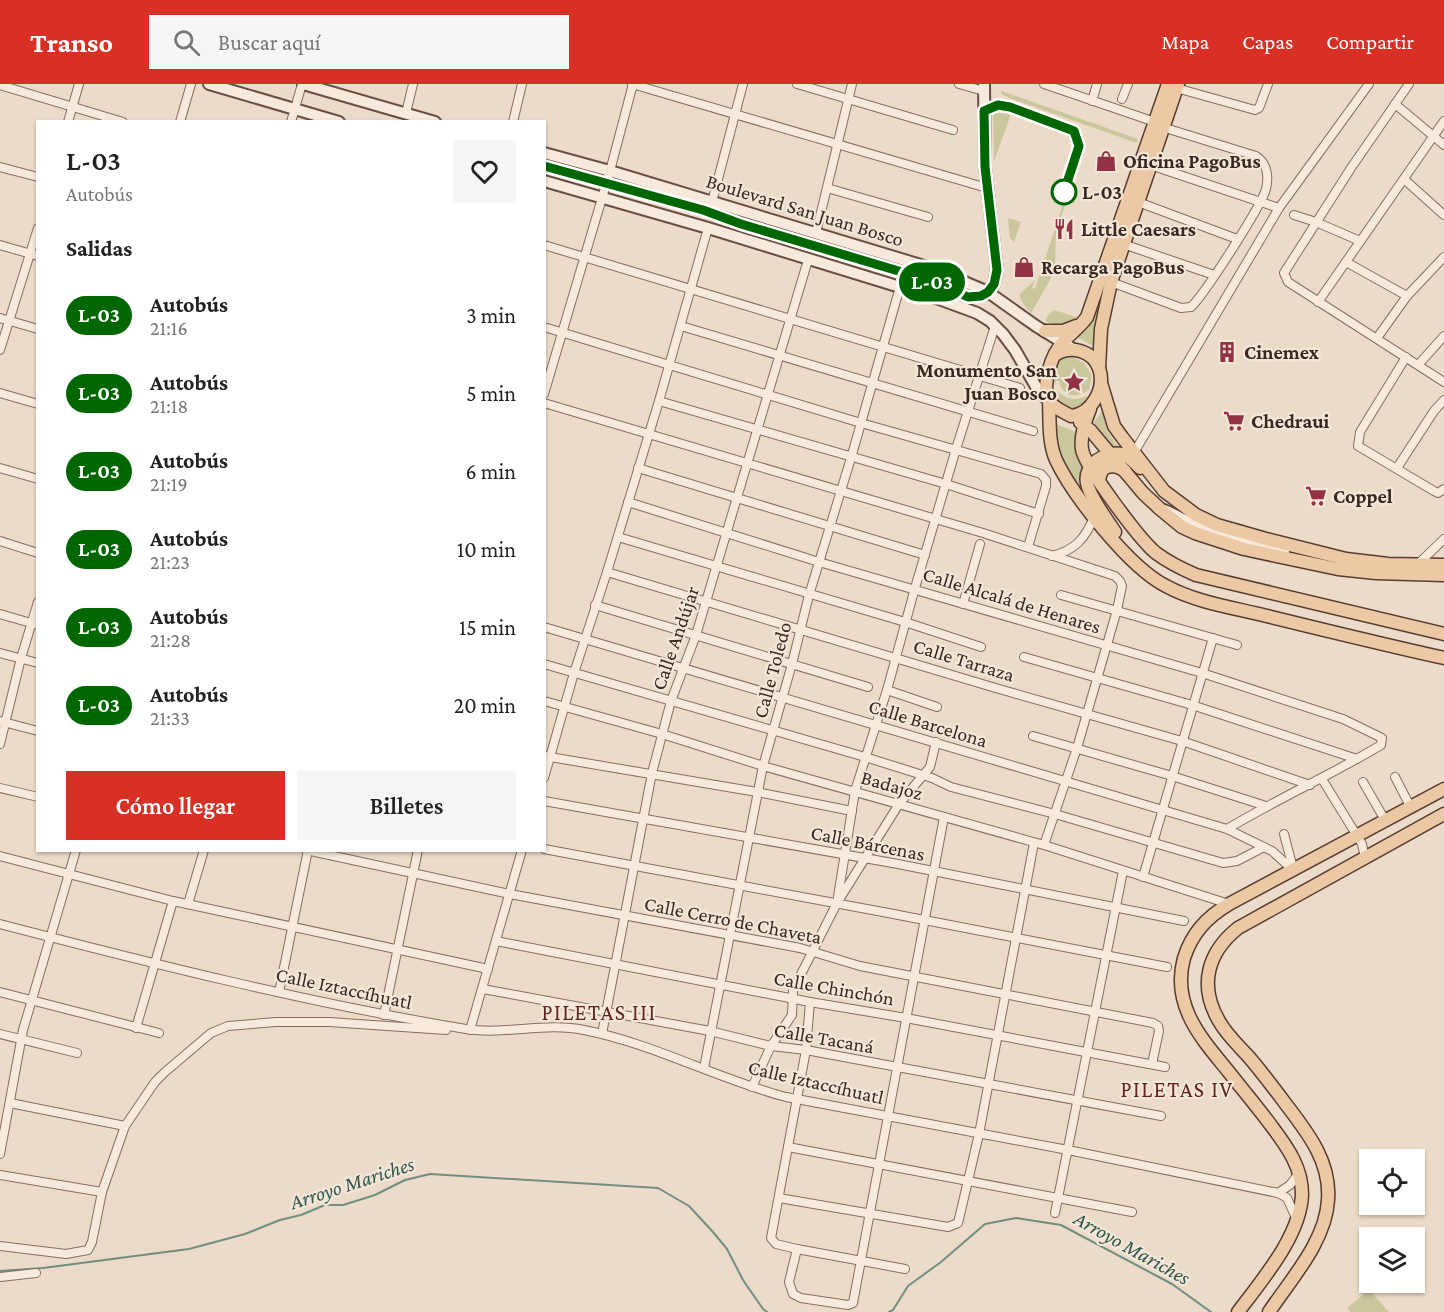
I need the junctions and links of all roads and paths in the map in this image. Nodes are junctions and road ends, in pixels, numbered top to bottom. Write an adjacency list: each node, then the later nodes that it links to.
1 (79, 84): 25 (street)
2 (191, 84): 31 (street)
3 (209, 84): 26 (street)
4 (302, 84): 26 (street); 27 (street)
5 (413, 84): 27 (street)
6 (522, 84): 35 (street)
7 (633, 84): 28 (street); 45 (street)
8 (743, 84): 28 (street)
9 (797, 84): 21 (street)
10 (852, 84): 21 (street)
11 (959, 84): 20 (street)
12 (1044, 84): 23 (street)
13 (1097, 84): 23 (street)
14 (1128, 84): 22 (street)
15 (1268, 84): 18 (street)
16 (1369, 84): 55 (street)
17 (1409, 84): 24 (street)
18 (1174, 85): 37 (main road)
19 (0, 86): 25 (street)
20 (984, 88): 50 (street)
21 (848, 99): 38 (street); 40 (street)
22 (1122, 99)
23 (1092, 101): 37 (street)
24 (1395, 104): 39 (street); 59 (street)
25 (72, 107): 29 (street); 30 (street)
26 (295, 108): 32 (street); 33 (street)
27 (406, 113): 34 (street)
28 (735, 114): 40 (street); 52 (street)
29 (69, 120)
30 (116, 120)
31 (181, 120)
32 (292, 120)
33 (333, 120)
34 (429, 120)
35 (513, 120)
36 (1444, 121): 39 (street)
37 (1159, 125): 43 (main road); 54 (street); 83 (main road)
38 (953, 130)
39 (1434, 135): 41 (street); 47 (street)
40 (838, 144): 49 (street); 50 (street)
41 (1444, 145)
42 (546, 154): 45 (street, Boulevard San Juan Bosco)
43 (1150, 165): 53 (main road); 54 (street)
44 (0, 167): 46 (street)
45 (610, 171): 51 (street); 52 (street, Boulevard San Juan Bosco)
46 (36, 176)
47 (1405, 180): 57 (street); 63 (street)
48 (546, 182): 51 (street)
49 (827, 188): 58 (street); 61 (street)
50 (987, 188): 72 (street)
51 (601, 198): 60 (street); 68 (street)
52 (712, 202): 61 (street, Boulevard San Juan Bosco)
53 (1138, 202): 62 (street); 65 (main road)
54 (1260, 202): 55 (street); 62 (street)
55 (1279, 208): 122 (street)
56 (1294, 215): 59 (street)
57 (1444, 215)
58 (928, 217)
59 (1316, 222): 63 (street); 80 (street)
60 (708, 228): 70 (street); 76 (street)
61 (816, 233): 77 (street, Boulevard San Juan Bosco)
62 (1237, 239): 73 (street)
63 (1360, 241): 71 (street)
64 (0, 244): 67 (street)
65 (1123, 244): 73 (street); 74 (main road)
66 (546, 246): 68 (street)
67 (34, 255): 81 (street)
68 (584, 256): 76 (street); 89 (street)
69 (1444, 257): 78 (street)
70 (807, 260): 75 (street); 82 (street, Calle Andújar)
71 (1346, 262): 78 (street); 80 (street)
72 (997, 270): 77 (street); 79 (street)
73 (1214, 275): 74 (street)
74 (1111, 282): 99 (main road)
75 (900, 287): 85 (street); 93 (street, Calle Toledo)
76 (691, 288): 82 (street); 84 (street)
77 (988, 292): 79 (street, Boulevard San Juan Bosco)
78 (1407, 296): 91 (street)
79 (1003, 301): 88 (street, Boulevard San Juan Bosco)
80 (1318, 302): 91 (street)
81 (4, 319): 86 (street); 94 (street)
82 (790, 319): 93 (street); 95 (street, Calle Andújar)
83 (1083, 323): 88 (main road); 92 (main road)
84 (681, 326): 95 (street); 98 (street)
85 (995, 326): 100 (street); 110 (street)
86 (36, 328)
87 (546, 328): 89 (street)
88 (1045, 331): 92 (street, Boulevard San Juan Bosco)
89 (562, 332): 98 (street); 104 (street)
90 (1444, 336): 97 (street)
91 (1377, 338): 96 (street)
92 (1068, 345): 99 (main road); 110 (main road)
93 (884, 346): 100 (street); 102 (street, Calle Toledo)
94 (0, 350)
95 (779, 355): 102 (street); 107 (street, Calle Andújar)
96 (1406, 357): 97 (street); 129 (street)
97 (1419, 364): 101 (street)
98 (669, 365): 107 (street); 109 (street)
99 (1099, 368): 103 (main road)
100 (979, 375): 105 (street); 114 (street)
101 (1444, 382)
102 (873, 383): 114 (street); 116 (street, Calle Toledo)
103 (1101, 383): 113 (main road); 122 (main road)
104 (546, 387)
105 (1020, 388)
106 (0, 393): 111 (street)
107 (767, 394): 116 (street); 118 (street, Calle Andújar)
108 (1444, 400): 129 (street)
109 (658, 401): 118 (street); 120 (street)
110 (1049, 401): 115 (main road); 141 (main road)
111 (36, 403)
112 (546, 404): 120 (street)
113 (1091, 408): 115 (main road); 117 (main road)
114 (968, 412): 119 (street); 121 (street)
115 (1071, 416): 117 (main road)
116 (861, 423): 121 (street); 124 (street, Calle Toledo)
117 (1084, 425): 123 (main road); 126 (main road)
118 (756, 429): 124 (street); 125 (street, Calle Andújar)
119 (1033, 431)
120 (648, 434): 125 (street); 128 (street)
121 (956, 449): 134 (street); 140 (street)
122 (1135, 452): 131 (main road)
123 (1112, 454): 126 (main road); 130 (main road); 131 (main road)
124 (851, 458): 134 (street); 136 (street, Calle Toledo)
125 (746, 464): 136 (street); 137 (street, Calle Andújar)
126 (1090, 467): 133 (main road); 152 (main road)
127 (0, 468): 132 (street)
128 (638, 468): 137 (street); 138 (street)
129 (1396, 468): 135 (street)
130 (1126, 471): 133 (main road); 139 (main road)
131 (1154, 477): 145 (main road)
132 (36, 478)
133 (1099, 479): 176 (main road)
134 (946, 484): 140 (street); 142 (street)
135 (1444, 489)
136 (840, 491): 142 (street); 143 (street, Calle Toledo)
137 (736, 497): 143 (street); 144 (street, Calle Andújar)
138 (628, 502): 144 (street, Calle Alcalá de Henares); 146 (street)
139 (1159, 508): 145 (street); 156 (main road)
140 (1039, 514): 150 (street)
141 (1094, 517): 151 (street); 152 (main road)
142 (936, 519): 150 (street); 154 (street)
143 (830, 526): 154 (street); 157 (street, Calle Toledo)
144 (726, 532): 157 (street, Calle Alcalá de Henares); 161 (street, Calle Andújar)
145 (1238, 532): 156 (street); 159 (main road)
146 (618, 537): 161 (street); 162 (street)
147 (1444, 538): 159 (street)
148 (0, 542): 153 (street)
149 (980, 544): 168 (street)
150 (1028, 547): 155 (street)
151 (1073, 548): 155 (street); 158 (street)
152 (1124, 551): 187 (main road)
153 (36, 552)
154 (925, 555): 164 (street)
155 (1052, 556): 158 (street)
156 (1298, 561): 163 (main road)
157 (819, 562): 164 (street, Calle Alcalá de Henares); 165 (street, Calle Toledo)
158 (1076, 563): 170 (street)
159 (1418, 564): 160 (main road)
160 (1444, 565)
161 (716, 566): 165 (street); 167 (street, Calle Andújar)
162 (607, 572): 167 (street, Calle Tarraza); 169 (street)
163 (1444, 575)
164 (915, 588): 168 (street, Calle Alcalá de Henares); 172 (street)
165 (809, 595): 172 (street); 175 (street, Calle Toledo)
166 (1061, 595): 170 (street)
167 (706, 600): 175 (street, Calle Tarraza); 177 (street, Calle Andújar)
168 (963, 604): 181 (street, Calle Alcalá de Henares)
169 (595, 605): 177 (street); 179 (street)
170 (1117, 610): 178 (street); 181 (street)
171 (0, 614): 173 (street)
172 (905, 622): 182 (street); 184 (street)
173 (34, 624): 186 (street)
174 (546, 628): 179 (street, Calle Barcelona)
175 (801, 629): 184 (street, Calle Tarraza); 189 (street, Calle Toledo)
176 (1444, 634)
177 (696, 635): 189 (street); 191 (street, Calle Andújar)
178 (1213, 638): 180 (street); 193 (street)
179 (584, 639): 191 (street, Calle Barcelona); 192 (street)
180 (1237, 645)
181 (1107, 646): 193 (street, Calle Alcalá de Henares); 194 (street)
182 (981, 647)
183 (0, 653): 186 (street)
184 (896, 657): 196 (street); 203 (street, Calle Tarraza)
185 (1024, 657): 194 (street)
186 (21, 658): 188 (street); 204 (street)
187 (1444, 658)
188 (36, 662)
189 (792, 664): 195 (street); 197 (street, Calle Toledo)
190 (546, 665): 192 (street)
191 (683, 668): 197 (street, Calle Barcelona); 198 (street, Calle Andújar)
192 (574, 673): 198 (street); 201 (street)
193 (1202, 673): 200 (street); 216 (street, Calle Alcalá de Henares)
194 (1098, 679): 200 (street); 203 (street)
195 (868, 687)
196 (887, 690): 202 (street); 205 (street)
197 (783, 698): 205 (street, Calle Barcelona); 207 (street, Calle Toledo)
198 (671, 700): 207 (street); 208 (street, Calle Andújar)
199 (546, 702): 201 (street, Badajoz)
200 (1192, 705): 210 (street); 216 (street)
201 (564, 707): 208 (street, Badajoz); 214 (street)
202 (937, 707)
203 (1087, 713): 210 (street, Calle Tarraza); 213 (street)
204 (3, 722): 206 (street); 212 (street)
205 (876, 724): 211 (street, Calle Barcelona); 215 (street)
206 (36, 730)
207 (773, 731): 215 (street); 217 (street, Calle Toledo)
208 (662, 734): 217 (street, Badajoz); 218 (street, Calle Andújar)
209 (1034, 736): 213 (street)
210 (1182, 741): 220 (street); 225 (street, Calle Tarraza)
211 (936, 742): 219 (street); 223 (street, Calle Barcelona)
212 (0, 744)
213 (1077, 748): 220 (street); 223 (street)
214 (548, 757): 218 (street)
215 (865, 757): 219 (street); 228 (street)
216 (1357, 759): 222 (street)
217 (763, 766): 228 (street, Badajoz); 229 (street, Calle Toledo)
218 (652, 773): 229 (street); 240 (street, Calle Andújar)
219 (922, 776): 232 (street); 237 (street)
220 (1172, 776): 233 (street); 235 (street)
221 (1395, 777): 234 (street)
222 (1322, 779): 225 (street); 244 (street)
223 (1066, 781): 235 (street, Calle Barcelona); 237 (street)
224 (1363, 782): 241 (street)
225 (1310, 785): 233 (street)
226 (0, 788): 230 (street)
227 (1444, 789): 234 (main road)
228 (855, 791): 232 (street, Badajoz); 236 (street)
229 (757, 792): 236 (street); 245 (street, Calle Toledo)
230 (36, 797)
231 (546, 801): 240 (street, Calle Bárcenas)
232 (899, 804): 239 (street, Badajoz); 259 (street)
233 (1266, 806): 242 (street)
234 (1410, 806): 241 (main road)
235 (1162, 810): 242 (street, Calle Barcelona); 247 (street)
236 (852, 811): 257 (street)
237 (1055, 814): 247 (street); 248 (street)
238 (1444, 814): 260 (main road)
239 (944, 817): 246 (street, Badajoz); 265 (street)
240 (642, 819): 245 (street, Calle Bárcenas); 261 (street, Calle Andújar)
241 (1385, 820): 244 (main road)
242 (1227, 829): 249 (street, Calle Barcelona)
243 (1284, 834): 262 (street)
244 (1356, 835): 260 (street); 262 (main road)
245 (748, 837): 257 (street, Calle Bárcenas); 268 (street, Calle Toledo)
246 (1034, 843): 248 (street, Badajoz); 269 (street)
247 (1152, 843): 249 (street); 267 (street)
248 (1044, 845): 263 (street, Badajoz)
249 (1264, 847): 262 (street, Calle Barcelona)
250 (546, 849): 261 (street)
251 (75, 852): 266 (street)
252 (203, 852): 273 (street)
253 (307, 852): 280 (street)
254 (312, 852): 264 (street, Calle Cerro de Chaveta)
255 (418, 852): 264 (street)
256 (521, 852): 270 (street)
257 (844, 855): 259 (street, Calle Bárcenas); 272 (street)
258 (0, 856): 266 (street)
259 (865, 858): 265 (street, Calle Bárcenas); 272 (street)
260 (1365, 858): 352 (main road)
261 (633, 866): 268 (street); 276 (street, Calle Andújar)
262 (1293, 870): 274 (main road)
263 (1123, 871): 267 (street, Badajoz); 275 (street)
264 (413, 872): 270 (street, Calle Cerro de Chaveta); 285 (street)
265 (934, 872): 269 (street, Calle Bárcenas); 277 (street)
266 (69, 874): 271 (street); 282 (street)
267 (1143, 877): 274 (street, Badajoz)
268 (739, 886): 272 (street); 281 (street, Calle Toledo)
269 (1025, 889): 275 (street, Calle Bárcenas); 283 (street)
270 (510, 894): 276 (street, Calle Cerro de Chaveta); 284 (street)
271 (172, 901): 273 (street); 288 (street)
272 (837, 903): 277 (street); 286 (street)
273 (188, 904): 280 (street)
274 (1229, 904): 334 (main road)
275 (1114, 908): 278 (street, Calle Bárcenas); 287 (street)
276 (623, 915): 281 (street, Calle Cerro de Chaveta); 289 (street, Calle Andújar)
277 (924, 920): 283 (street); 292 (street)
278 (1184, 921)
279 (0, 924): 282 (street, Calle Iztaccíhuatl)
280 (292, 927): 285 (street); 296 (street)
281 (730, 935): 286 (street, Calle Cerro de Chaveta); 293 (street, Calle Toledo)
282 (51, 937): 288 (street, Calle Iztaccíhuatl); 299 (street)
283 (1016, 939): 287 (street); 297 (street)
284 (496, 941): 289 (street, Calle Chinchón); 291 (street)
285 (398, 948): 291 (street); 303 (street)
286 (812, 951): 292 (street, Calle Cerro de Chaveta); 298 (street)
287 (1106, 956): 290 (street); 302 (street)
288 (156, 962): 296 (street, Calle Iztaccíhuatl); 305 (street)
289 (615, 963): 293 (street, Calle Chinchón); 301 (street, Calle Andújar)
290 (1167, 968)
291 (488, 969): 294 (street)
292 (914, 976): 297 (street, Calle Cerro de Chaveta); 304 (street)
293 (720, 984): 298 (street, Calle Chinchón); 307 (street, Calle Toledo)
294 (483, 988): 301 (street, Calle Tacaná); 306 (street)
295 (0, 992): 299 (street)
296 (279, 992): 303 (street, Calle Iztaccíhuatl)
297 (1006, 994): 302 (street, Calle Cerro de Chaveta); 311 (street)
298 (792, 997): 300 (street, Calle Chinchón); 313 (street)
299 (31, 1000): 305 (street); 312 (street)
300 (810, 1002): 304 (street, Calle Chinchón); 314 (street)
301 (607, 1010): 307 (street, Calle Tacaná); 310 (street, Calle Andújar)
302 (1094, 1011): 316 (street); 317 (street, Calle Cerro de Chaveta)
303 (384, 1015): 306 (street, Calle Iztaccíhuatl)
304 (906, 1018): 311 (street, Calle Chinchón); 318 (street)
305 (136, 1028): 308 (street)
306 (470, 1030): 310 (street, Calle Iztaccíhuatl); 328 (street)
307 (711, 1031): 313 (street, Calle Tacaná); 320 (street, Calle Toledo)
308 (159, 1033)
309 (0, 1034): 312 (street)
310 (602, 1034): 320 (street, Calle Iztaccíhuatl)
311 (997, 1036): 316 (street, Calle Chinchón); 321 (street)
312 (21, 1039): 315 (street); 325 (street)
313 (771, 1046): 314 (street, Calle Tacaná); 322 (street)
314 (806, 1050): 318 (street, Calle Tacaná); 323 (street)
315 (77, 1053)
316 (1086, 1053): 317 (street, Calle Chinchón); 324 (street)
317 (1152, 1064): 319 (street, Calle Chinchón)
318 (898, 1067): 321 (street, Calle Tacaná); 326 (street)
319 (1165, 1067)
320 (704, 1068): 322 (street, Calle Iztaccíhuatl)
321 (988, 1084): 324 (street, Calle Tacaná); 329 (street)
322 (752, 1087): 323 (street, Calle Iztaccíhuatl)
323 (798, 1099): 326 (street, Calle Iztaccíhuatl); 330 (street)
324 (1077, 1101): 327 (street, Calle Tacaná); 331 (street)
325 (10, 1103): 328 (street); 332 (street)
326 (888, 1116): 329 (street, Calle Iztaccíhuatl); 333 (street)
327 (1161, 1116)
328 (125, 1126): 337 (street)
329 (978, 1134): 331 (street, Calle Iztaccíhuatl); 336 (street)
330 (788, 1147): 333 (street); 339 (street)
331 (1068, 1150): 338 (street, Calle Iztaccíhuatl); 340 (street)
332 (0, 1154)
333 (879, 1165): 336 (street); 342 (street)
334 (1299, 1173): 338 (street); 344 (main road)
335 (0, 1175): 337 (street)
336 (968, 1181): 340 (street); 342 (street)
337 (102, 1192): 345 (street)
338 (1278, 1193): 344 (street)
339 (779, 1198): 342 (street); 346 (street)
340 (1058, 1198): 341 (street); 343 (street)
341 (1132, 1212)
342 (871, 1213): 347 (street)
343 (1055, 1213)
344 (1297, 1220): 351 (main road)
345 (0, 1246)
346 (797, 1249): 347 (street); 347 (street)
347 (862, 1262): 348 (street)
348 (905, 1269)
349 (36, 1273): 350 (street)
350 (0, 1277)
351 (1238, 1312)
352 (1269, 1312)

